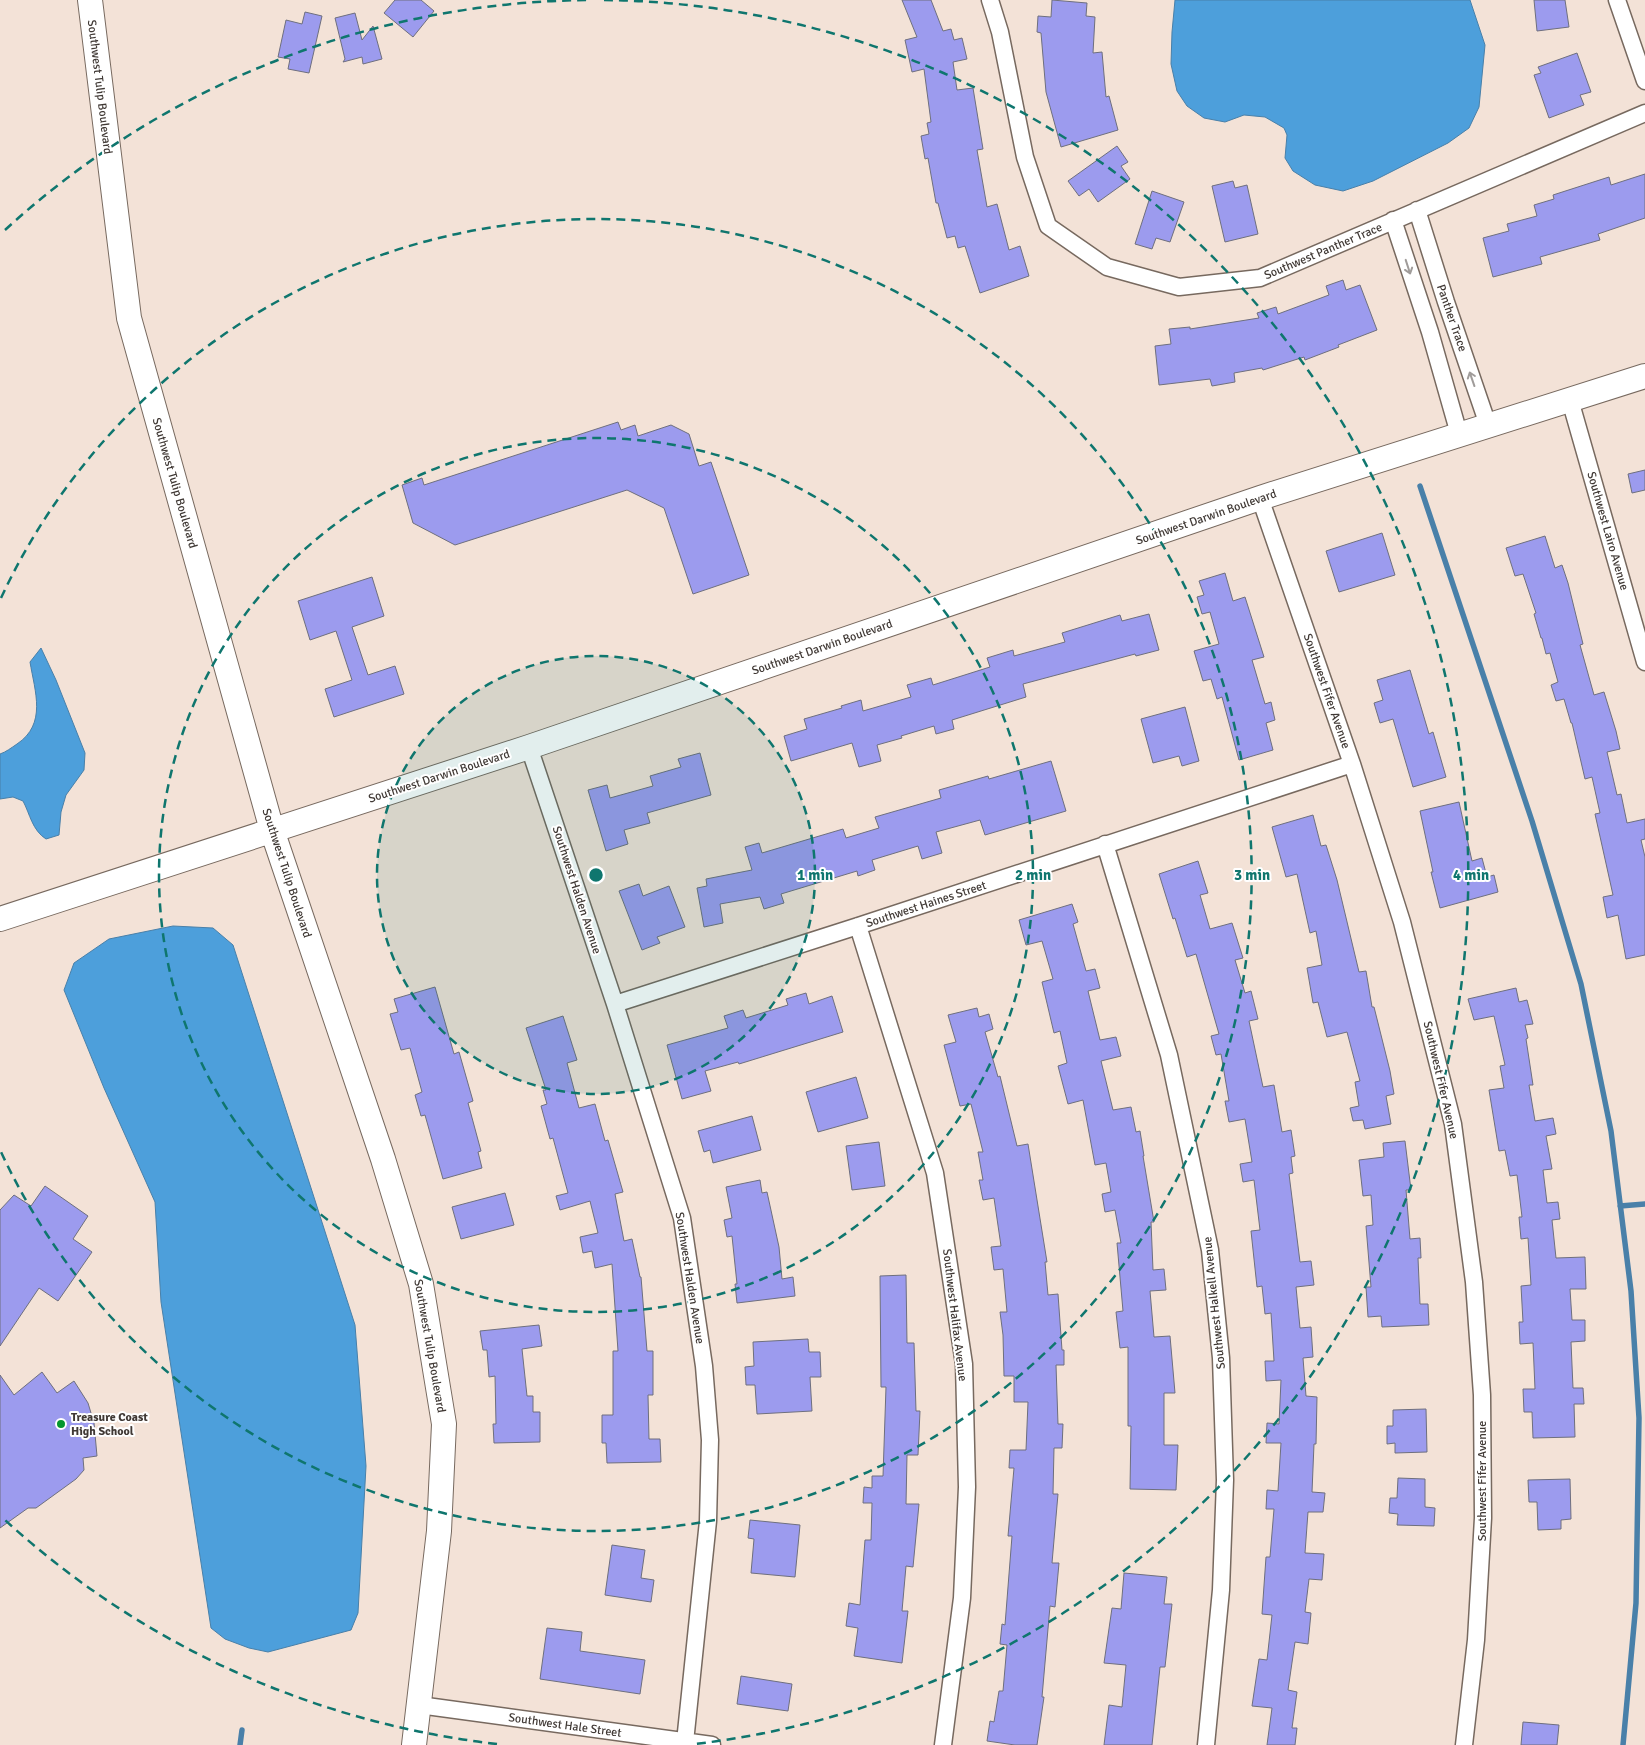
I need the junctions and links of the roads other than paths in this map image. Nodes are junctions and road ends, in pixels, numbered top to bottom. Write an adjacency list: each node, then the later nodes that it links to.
1 (90, 0): 18 (street, Southwest Tulip Boulevard)
2 (990, 0): 7 (street, Southwest Panther Trace)
3 (1617, 0): 4 (street)
4 (1645, 81)
5 (1645, 113): 6 (street, Southwest Panther Trace)
6 (1417, 210): 7 (street, Southwest Panther Trace); 8 (street, Panther Trace)
7 (1393, 220): 9 (street, Panther Trace, one-way to 9)
8 (1446, 302): 9 (street); 12 (street, Panther Trace, one-way to 8)
9 (1422, 310): 13 (street, Panther Trace)
10 (1645, 376): 11 (street, Southwest Darwin Boulevard)
11 (1570, 400): 12 (street, Southwest Darwin Boulevard); 15 (street, Southwest Lairo Avenue)
12 (1488, 425): 13 (street, Southwest Darwin Boulevard)
13 (1459, 434): 14 (street, Southwest Darwin Boulevard)
14 (1260, 498): 16 (street, Southwest Darwin Boulevard); 17 (street, Southwest Fifer Avenue)
15 (1645, 662)
16 (529, 747): 18 (street, Southwest Darwin Boulevard); 22 (street, Southwest Halden Avenue)
17 (1352, 764): 19 (street, Southwest Haines Street); 29 (street, Southwest Fifer Avenue)
18 (272, 830): 20 (street, Southwest Darwin Boulevard); 23 (street, Southwest Tulip Boulevard)
19 (1105, 844): 21 (street, Southwest Haines Street); 28 (street, Southwest Halkell Avenue)
20 (0, 919)
21 (858, 926): 22 (street, Southwest Haines Street); 27 (street, Southwest Halifax Avenue)
22 (614, 1004): 24 (street, Southwest Halden Avenue)
23 (419, 1705): 24 (street, Southwest Hale Street); 25 (street, Southwest Tulip Boulevard)
24 (685, 1742): 26 (street, Southwest Hale Street)
25 (414, 1745)
26 (712, 1745)
27 (943, 1745)
28 (1206, 1745)
29 (1464, 1745)

